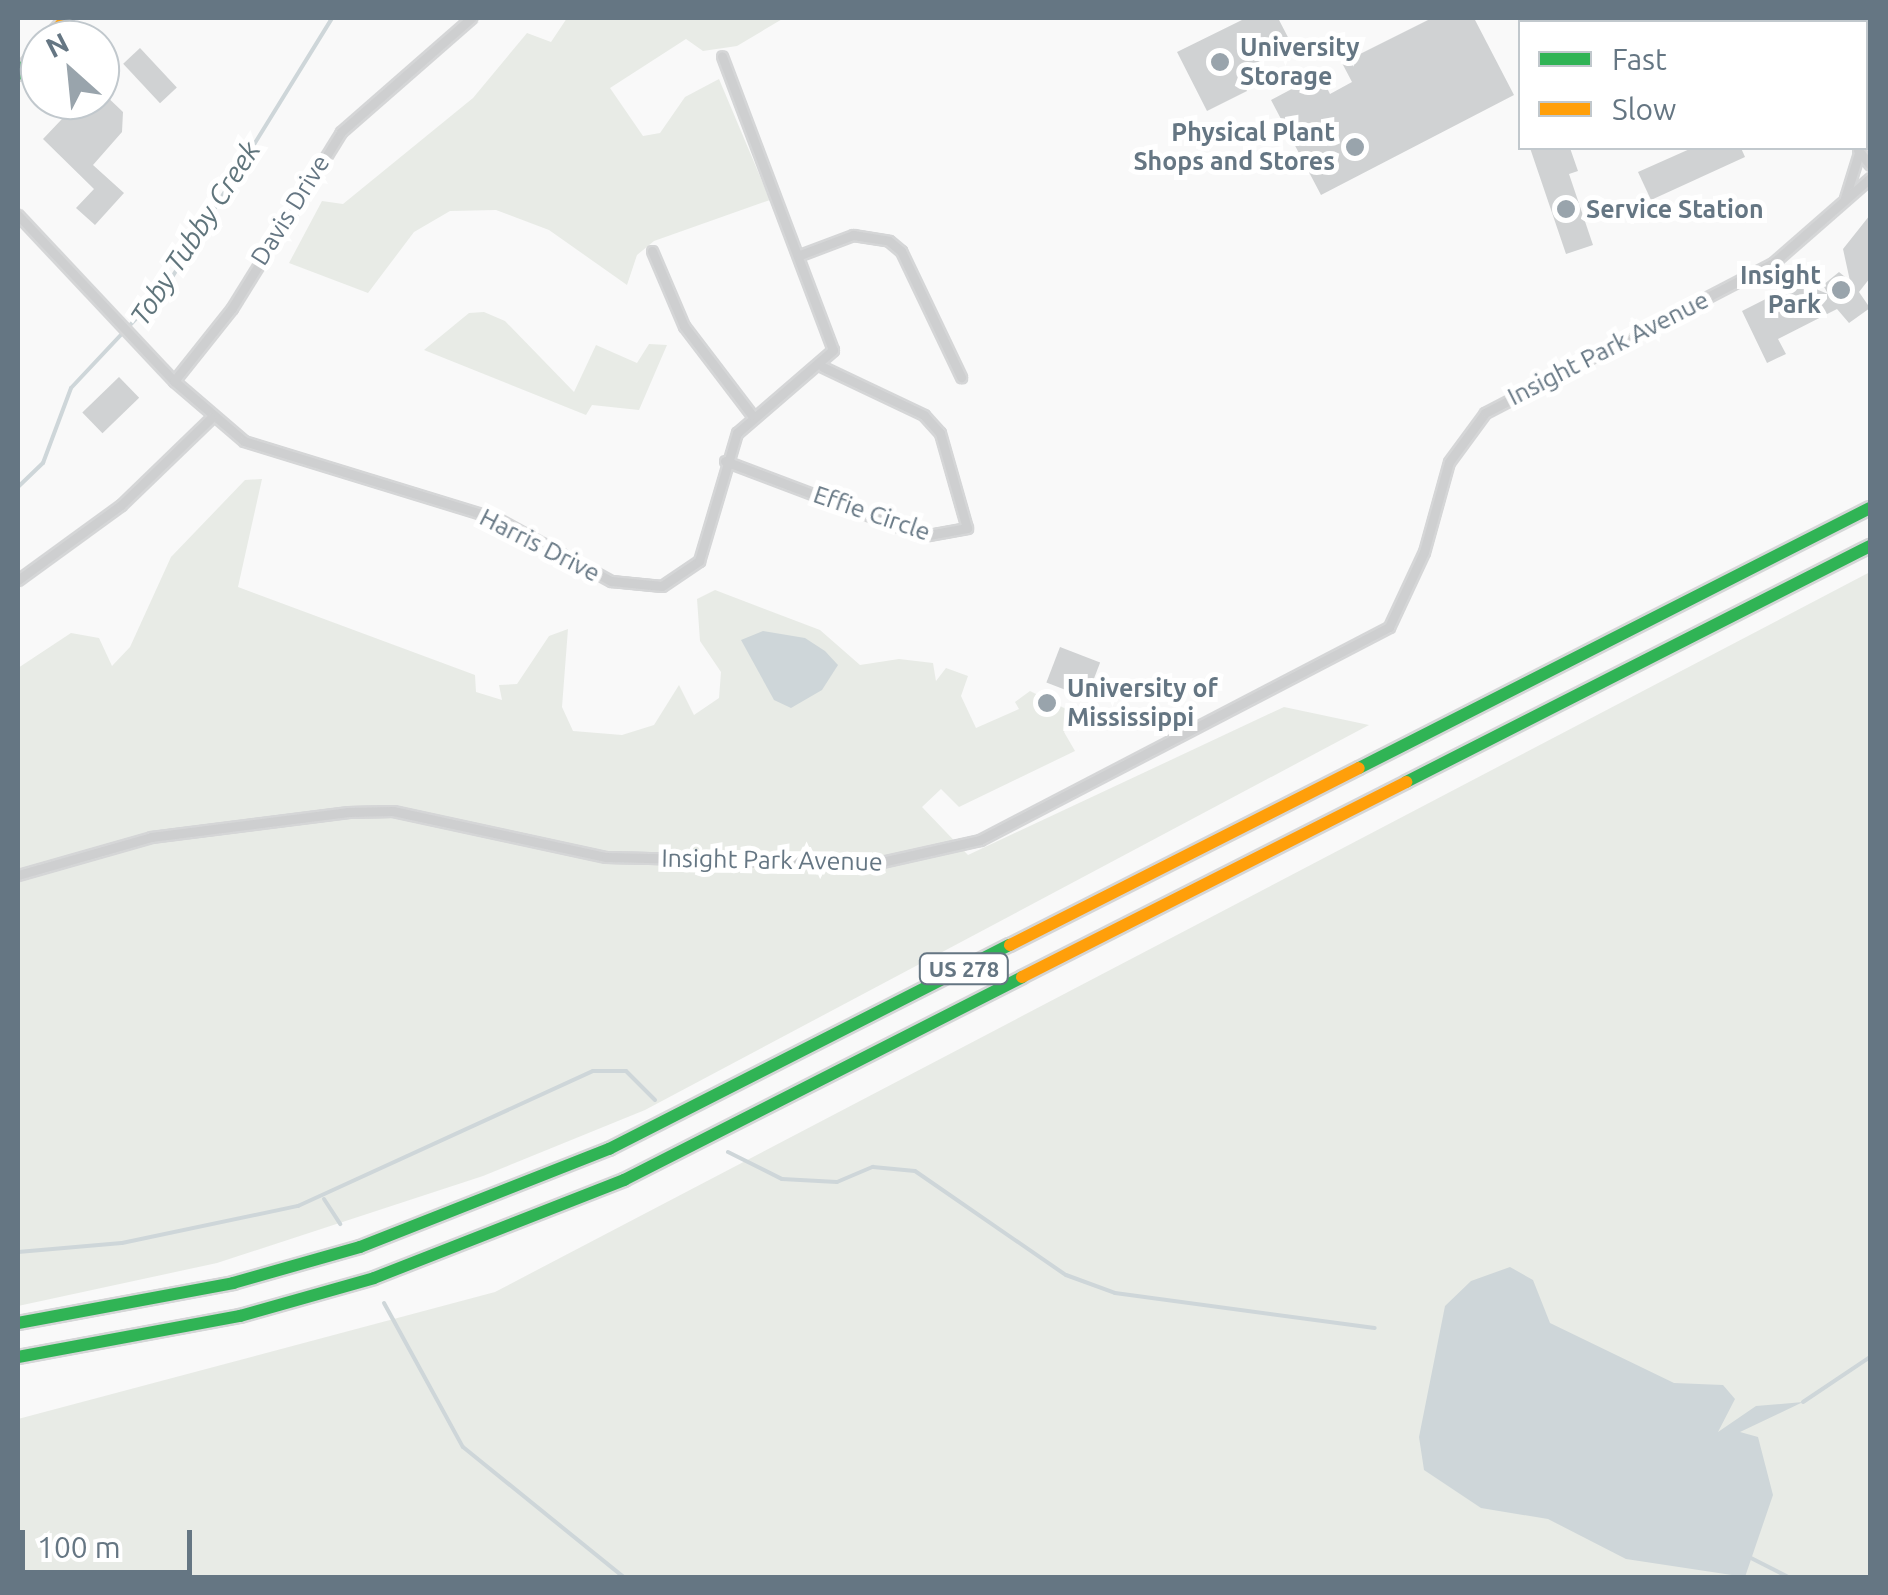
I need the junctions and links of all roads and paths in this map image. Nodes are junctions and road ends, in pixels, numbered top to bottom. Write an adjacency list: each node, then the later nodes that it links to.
1 (470, 18): 12 (street, Davis Drive)
2 (722, 56): 9 (street)
3 (1858, 150): 4 (street); 6 (street)
4 (1870, 165)
5 (1870, 178): 6 (street, Insight Park Avenue)
6 (1844, 200): 19 (street, Insight Park Avenue)
7 (18, 215): 12 (street, Harris Drive)
8 (652, 251): 13 (street)
9 (800, 255): 10 (street); 11 (street)
10 (823, 367): 13 (street, Harris Drive); 15 (street, Effie Circle)
11 (960, 377)
12 (174, 381): 14 (street, Harris Drive)
13 (751, 414): 15 (street, Harris Drive)
14 (211, 418): 15 (street, Harris Drive); 18 (street)
15 (725, 461)
16 (1870, 508): 20 (main road, US 278)
17 (1870, 546): 21 (main road, US 278)
18 (18, 580)
19 (18, 875)
20 (18, 1323)
21 (18, 1357)

